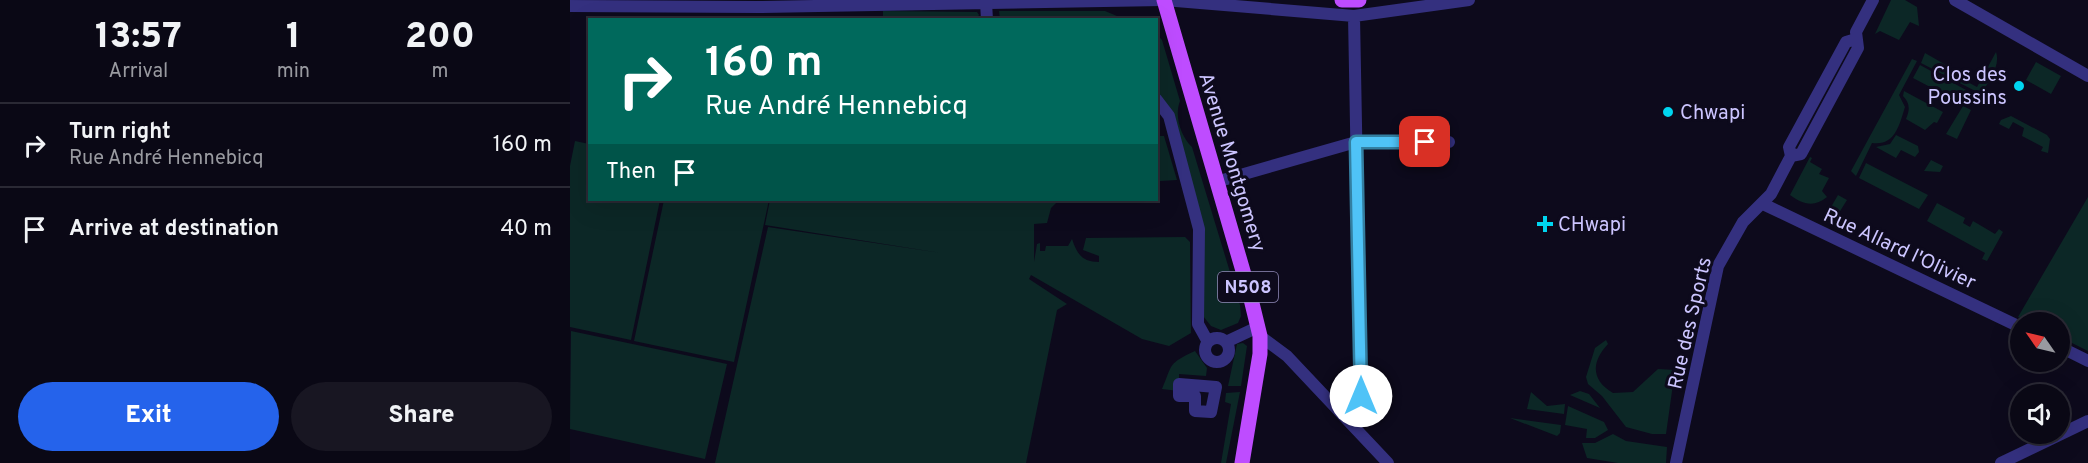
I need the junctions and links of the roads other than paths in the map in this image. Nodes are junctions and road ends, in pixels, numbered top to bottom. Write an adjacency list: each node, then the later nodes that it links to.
1 (1164, 0): 7 (street); 9 (street); 15 (main road, Avenue Montgomery / N508)
2 (1342, 0): 3 (main road)
3 (1359, 0)
4 (1469, 0): 9 (street)
5 (1873, 0): 16 (street, Rue des Sports)
6 (1955, 0): 11 (street)
7 (986, 2): 8 (street); 10 (street)
8 (570, 6)
9 (1354, 16): 13 (street)
10 (987, 18)
11 (2088, 76)
12 (1158, 102): 19 (street)
13 (1356, 142): 14 (street); 15 (street); 23 (street)
14 (1449, 142)
15 (1216, 182): 18 (main road, Avenue Montgomery / N508)
16 (1762, 204): 17 (street, Rue Allard l'Olivier); 27 (street, Rue des Sports)
17 (2010, 322)
18 (1259, 331): 20 (street); 23 (street); 25 (main road, N508)
19 (1208, 342): 20 (street); 20 (street)
20 (1226, 342)
21 (2070, 352): 22 (street)
22 (2088, 361)
23 (1350, 421): 26 (street)
24 (2088, 421): 28 (street)
25 (1242, 463)
26 (1388, 463)
27 (1676, 463)
28 (2001, 463)

